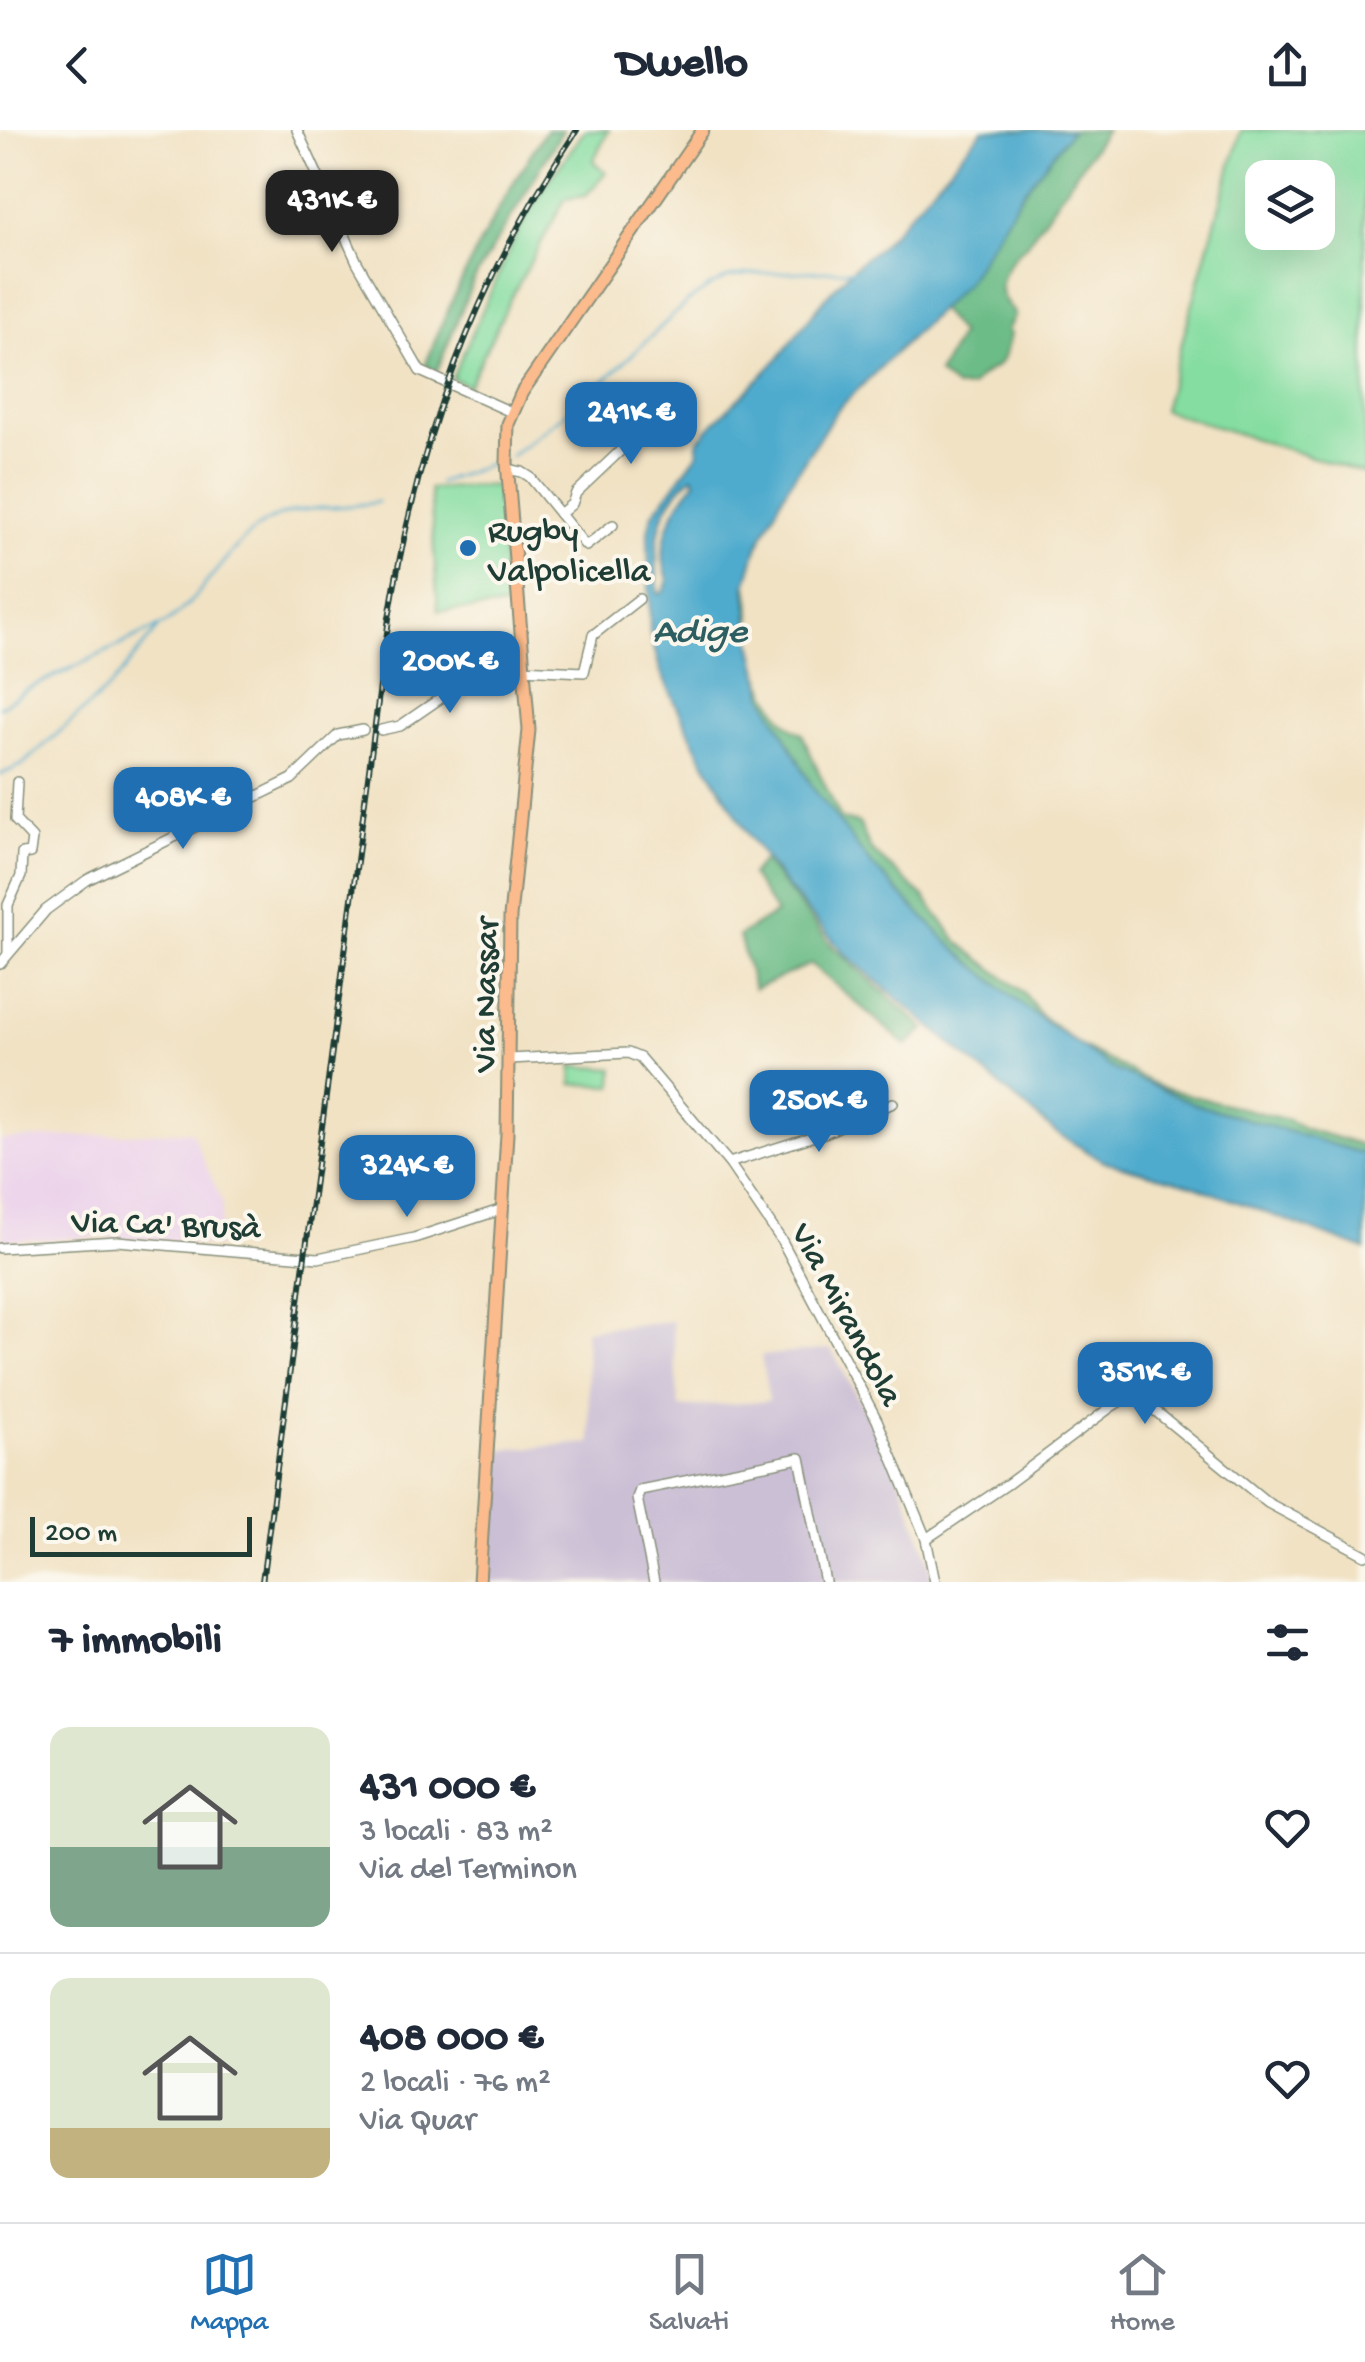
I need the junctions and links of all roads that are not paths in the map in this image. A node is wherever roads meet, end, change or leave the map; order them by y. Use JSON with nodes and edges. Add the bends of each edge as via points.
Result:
{"nodes":[{"id":1,"x":297,"y":130,"type":"edge"},
{"id":2,"x":703,"y":130,"type":"edge"},
{"id":3,"x":679,"y":395,"type":"dead end"},
{"id":4,"x":512,"y":412,"type":"junction"},
{"id":5,"x":507,"y":466,"type":"junction"},
{"id":6,"x":560,"y":514,"type":"junction"},
{"id":7,"x":613,"y":525,"type":"dead end"},
{"id":8,"x":639,"y":599,"type":"dead end"},
{"id":9,"x":522,"y":669,"type":"junction"},
{"id":10,"x":363,"y":730,"type":"dead end"},
{"id":11,"x":380,"y":730,"type":"dead end"},
{"id":12,"x":18,"y":782,"type":"dead end"},
{"id":13,"x":8,"y":954,"type":"junction"},
{"id":14,"x":0,"y":964,"type":"edge"},
{"id":15,"x":509,"y":1059,"type":"junction"},
{"id":16,"x":893,"y":1103,"type":"dead end"},
{"id":17,"x":729,"y":1163,"type":"junction"},
{"id":18,"x":503,"y":1209,"type":"junction"},
{"id":19,"x":0,"y":1248,"type":"edge"},
{"id":20,"x":926,"y":1539,"type":"junction"},
{"id":21,"x":1365,"y":1540,"type":"edge"},
{"id":22,"x":1361,"y":1553,"type":"edge"},
{"id":23,"x":479,"y":1582,"type":"edge"},
{"id":24,"x":654,"y":1582,"type":"edge"},
{"id":25,"x":825,"y":1582,"type":"edge"},
{"id":26,"x":935,"y":1582,"type":"edge"}],
"edges":[{"from":1,"to":4,"type":"street","via":[[357,262],[420,371]]},
{"from":2,"to":4,"type":"main road","name":"Via Nassar"},
{"from":3,"to":6,"type":"street"},
{"from":4,"to":5,"type":"main road","name":"Via Nassar"},
{"from":5,"to":6,"type":"street","via":[[530,477]]},
{"from":5,"to":9,"type":"main road","name":"Via Nassar"},
{"from":6,"to":7,"type":"street","via":[[586,546]]},
{"from":8,"to":9,"type":"street","via":[[593,635],[584,672]]},
{"from":9,"to":11,"type":"street","via":[[506,664],[464,682],[400,726]]},
{"from":9,"to":15,"type":"main road","name":"Via Nassar","via":[[529,730],[510,917]]},
{"from":10,"to":13,"type":"street","via":[[338,735],[292,778],[87,880],[46,910]]},
{"from":12,"to":13,"type":"street","via":[[15,820],[32,838],[8,905]]},
{"from":13,"to":14,"type":"street"},
{"from":15,"to":17,"type":"street","name":"Via Mirandola","via":[[628,1053],[640,1058]]},
{"from":15,"to":18,"type":"main road","name":"Via Nassar"},
{"from":16,"to":17,"type":"street"},
{"from":17,"to":20,"type":"street","name":"Via Mirandola","via":[[782,1241],[877,1420]]},
{"from":18,"to":19,"type":"street","name":"Via Ca' Brusà","via":[[414,1238],[318,1258],[118,1241]]},
{"from":18,"to":23,"type":"main road","name":"Via Nassar"},
{"from":20,"to":22,"type":"street","via":[[1111,1407],[1134,1398],[1268,1503]]},
{"from":20,"to":26,"type":"street","name":"Via Mirandola"},
{"from":21,"to":22,"type":"street"},
{"from":24,"to":25,"type":"street","via":[[636,1498],[640,1490],[800,1458]]}]}
